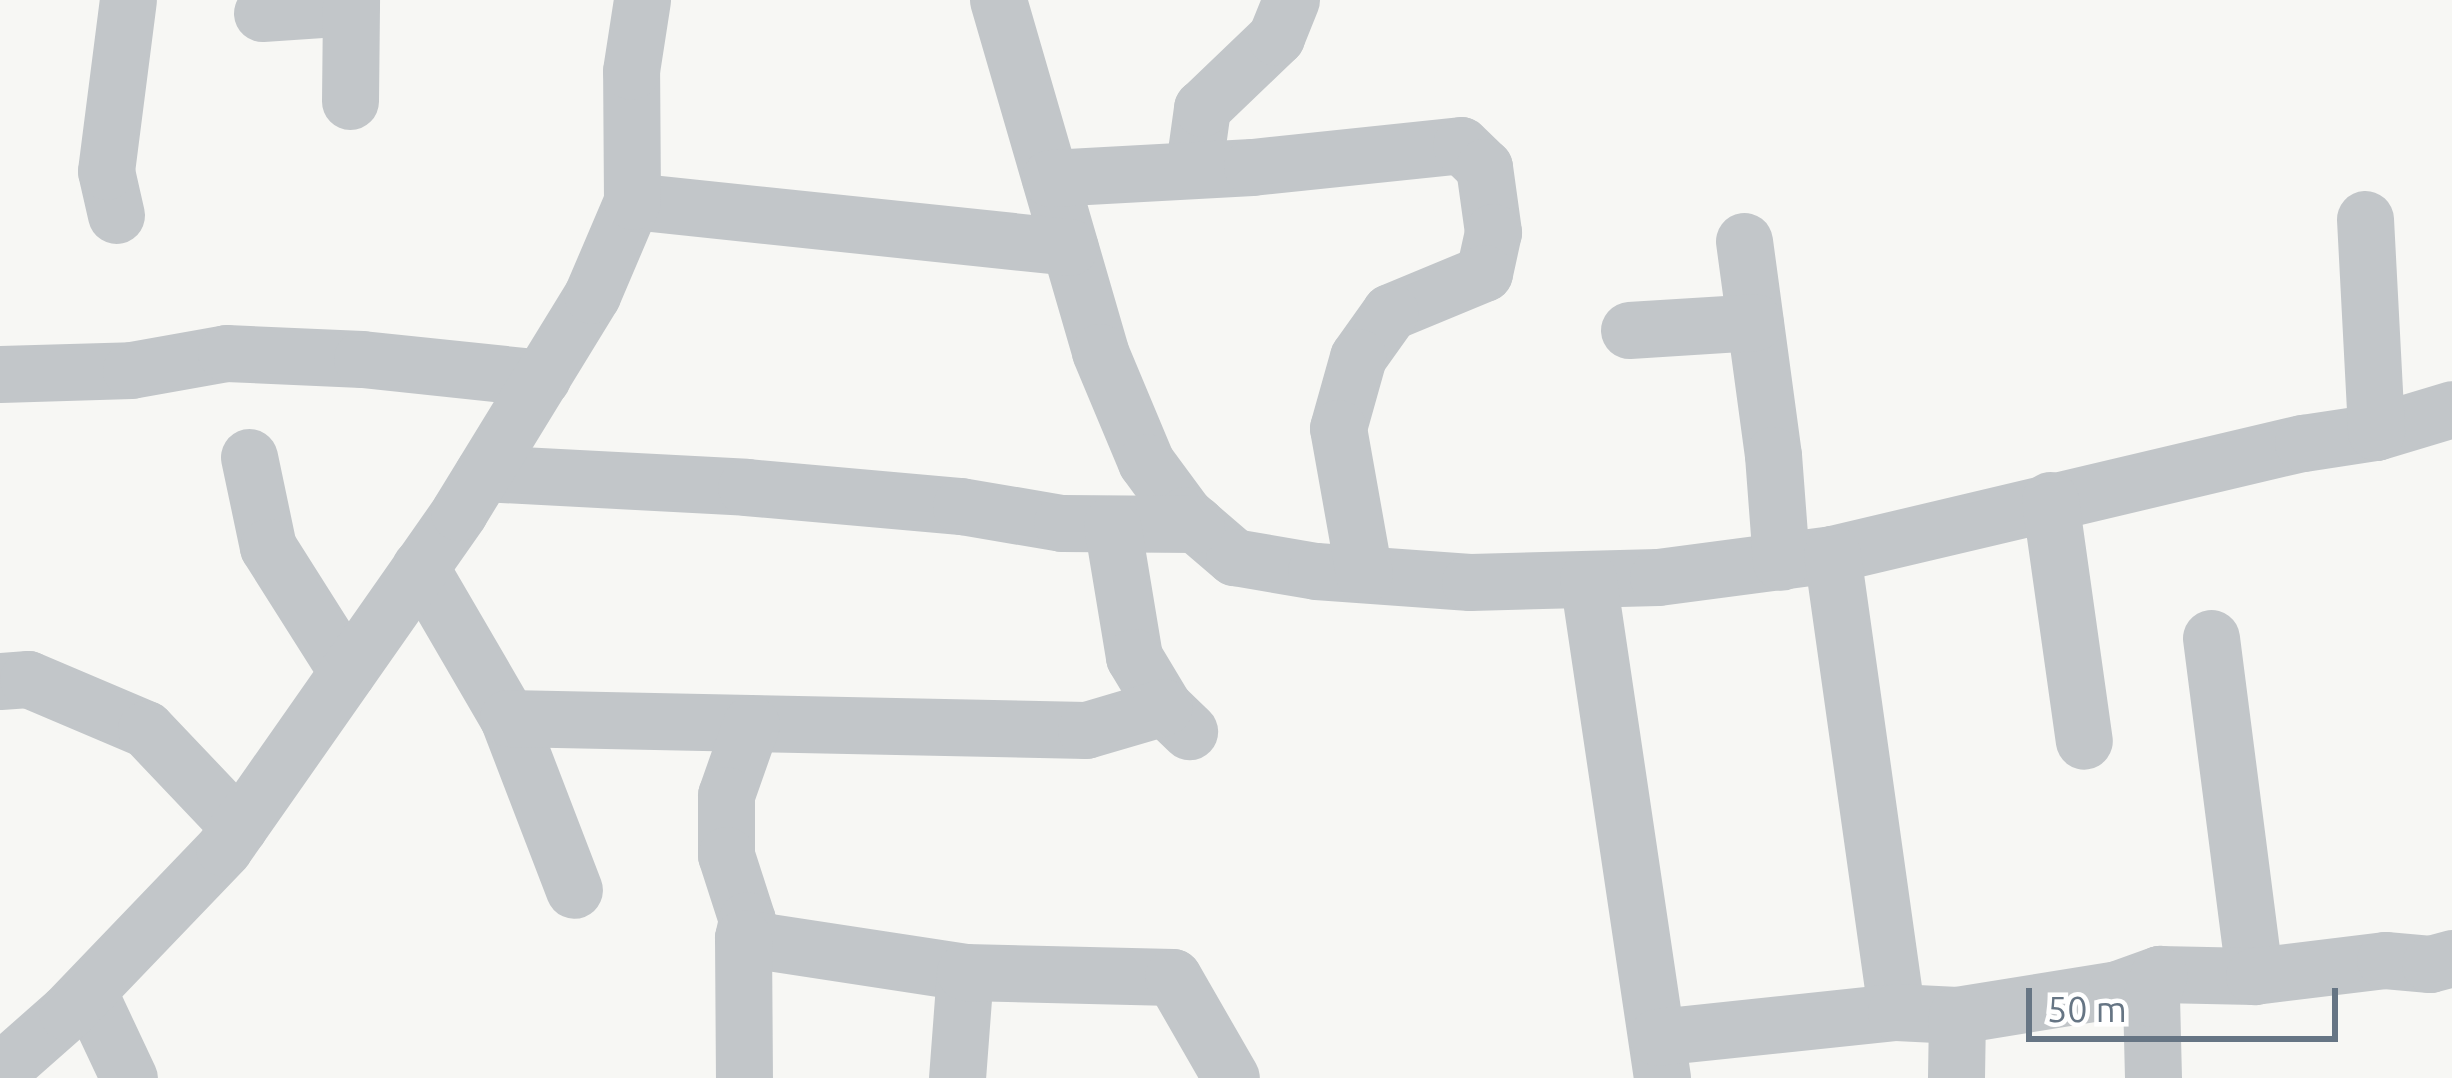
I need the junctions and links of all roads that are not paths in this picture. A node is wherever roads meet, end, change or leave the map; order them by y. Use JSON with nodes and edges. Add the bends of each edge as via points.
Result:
{"nodes":[{"id":1,"x":128,"y":0,"type":"edge"},
{"id":2,"x":642,"y":0,"type":"edge"},
{"id":3,"x":998,"y":0,"type":"edge"},
{"id":4,"x":1291,"y":0,"type":"edge"},
{"id":5,"x":351,"y":4,"type":"edge"},
{"id":6,"x":262,"y":13,"type":"dead end"},
{"id":7,"x":350,"y":101,"type":"dead end"},
{"id":8,"x":1194,"y":166,"type":"junction"},
{"id":9,"x":1050,"y":178,"type":"junction"},
{"id":10,"x":632,"y":201,"type":"junction"},
{"id":11,"x":116,"y":215,"type":"dead end"},
{"id":12,"x":2365,"y":219,"type":"dead end"},
{"id":13,"x":1744,"y":241,"type":"dead end"},
{"id":14,"x":1070,"y":248,"type":"junction"},
{"id":15,"x":1755,"y":322,"type":"junction"},
{"id":16,"x":1629,"y":330,"type":"dead end"},
{"id":17,"x":0,"y":374,"type":"edge"},
{"id":18,"x":542,"y":378,"type":"junction"},
{"id":19,"x":2452,"y":410,"type":"edge"},
{"id":20,"x":2376,"y":432,"type":"junction"},
{"id":21,"x":249,"y":457,"type":"dead end"},
{"id":22,"x":483,"y":473,"type":"junction"},
{"id":23,"x":2050,"y":500,"type":"junction"},
{"id":24,"x":1112,"y":524,"type":"junction"},
{"id":25,"x":1196,"y":524,"type":"junction"},
{"id":26,"x":1806,"y":558,"type":"junction"},
{"id":27,"x":420,"y":567,"type":"junction"},
{"id":28,"x":1364,"y":574,"type":"junction"},
{"id":29,"x":1588,"y":579,"type":"junction"},
{"id":30,"x":2211,"y":638,"type":"dead end"},
{"id":31,"x":347,"y":672,"type":"junction"},
{"id":32,"x":0,"y":682,"type":"edge"},
{"id":33,"x":508,"y":718,"type":"junction"},
{"id":34,"x":751,"y":724,"type":"junction"},
{"id":35,"x":2084,"y":741,"type":"dead end"},
{"id":36,"x":239,"y":827,"type":"junction"},
{"id":37,"x":574,"y":890,"type":"dead end"},
{"id":38,"x":743,"y":938,"type":"junction"},
{"id":39,"x":2452,"y":958,"type":"edge"},
{"id":40,"x":965,"y":971,"type":"junction"},
{"id":41,"x":2159,"y":974,"type":"junction"},
{"id":42,"x":2254,"y":976,"type":"junction"},
{"id":43,"x":88,"y":991,"type":"junction"},
{"id":44,"x":1896,"y":1012,"type":"junction"},
{"id":45,"x":1957,"y":1015,"type":"junction"},
{"id":46,"x":1660,"y":1058,"type":"edge"},
{"id":47,"x":0,"y":1071,"type":"edge"},
{"id":48,"x":129,"y":1078,"type":"edge"},
{"id":49,"x":744,"y":1078,"type":"edge"},
{"id":50,"x":957,"y":1078,"type":"edge"},
{"id":51,"x":1231,"y":1078,"type":"edge"},
{"id":52,"x":1956,"y":1078,"type":"edge"},
{"id":53,"x":2153,"y":1078,"type":"edge"}],
"edges":[{"from":1,"to":11,"type":"street","via":[[106,171]]},
{"from":2,"to":10,"type":"street","via":[[631,70]]},
{"from":3,"to":9,"type":"street"},
{"from":4,"to":8,"type":"street","via":[[1276,37],[1202,108]]},
{"from":5,"to":6,"type":"street"},
{"from":5,"to":7,"type":"street"},
{"from":8,"to":9,"type":"street"},
{"from":8,"to":28,"type":"street","via":[[1461,145],[1484,167],[1493,232],[1484,273],[1390,311],[1358,357],[1338,428]]},
{"from":9,"to":14,"type":"street"},
{"from":10,"to":14,"type":"street"},
{"from":10,"to":18,"type":"street","via":[[592,296]]},
{"from":12,"to":20,"type":"street"},
{"from":13,"to":15,"type":"street"},
{"from":14,"to":25,"type":"street","via":[[1100,352],[1146,462]]},
{"from":15,"to":16,"type":"street"},
{"from":15,"to":26,"type":"street"},
{"from":17,"to":18,"type":"street","via":[[131,370],[226,353]]},
{"from":18,"to":22,"type":"street"},
{"from":19,"to":20,"type":"street"},
{"from":20,"to":23,"type":"street"},
{"from":21,"to":31,"type":"street","via":[[268,548]]},
{"from":22,"to":24,"type":"street","via":[[746,487]]},
{"from":22,"to":27,"type":"street"},
{"from":23,"to":26,"type":"street"},
{"from":23,"to":35,"type":"street"},
{"from":24,"to":25,"type":"street"},
{"from":24,"to":34,"type":"street","via":[[1134,657],[1177,719],[1086,730]]},
{"from":25,"to":28,"type":"street","via":[[1234,557]]},
{"from":26,"to":29,"type":"street"},
{"from":26,"to":44,"type":"street"},
{"from":27,"to":31,"type":"street"},
{"from":27,"to":33,"type":"street"},
{"from":28,"to":29,"type":"street"},
{"from":29,"to":46,"type":"street"},
{"from":30,"to":42,"type":"street"},
{"from":31,"to":36,"type":"street"},
{"from":32,"to":36,"type":"street","via":[[28,679],[146,729]]},
{"from":33,"to":34,"type":"street"},
{"from":33,"to":37,"type":"street"},
{"from":34,"to":38,"type":"street","via":[[726,795],[726,855],[747,920]]},
{"from":36,"to":43,"type":"street"},
{"from":38,"to":40,"type":"street"},
{"from":38,"to":49,"type":"street"},
{"from":39,"to":42,"type":"street"},
{"from":40,"to":50,"type":"street"},
{"from":40,"to":51,"type":"street","via":[[1173,977]]},
{"from":41,"to":42,"type":"street"},
{"from":41,"to":45,"type":"street","via":[[2117,989]]},
{"from":41,"to":53,"type":"street","via":[[2151,998]]},
{"from":43,"to":47,"type":"street"},
{"from":43,"to":48,"type":"street"},
{"from":44,"to":45,"type":"street"},
{"from":44,"to":46,"type":"street"},
{"from":45,"to":52,"type":"street"}]}
